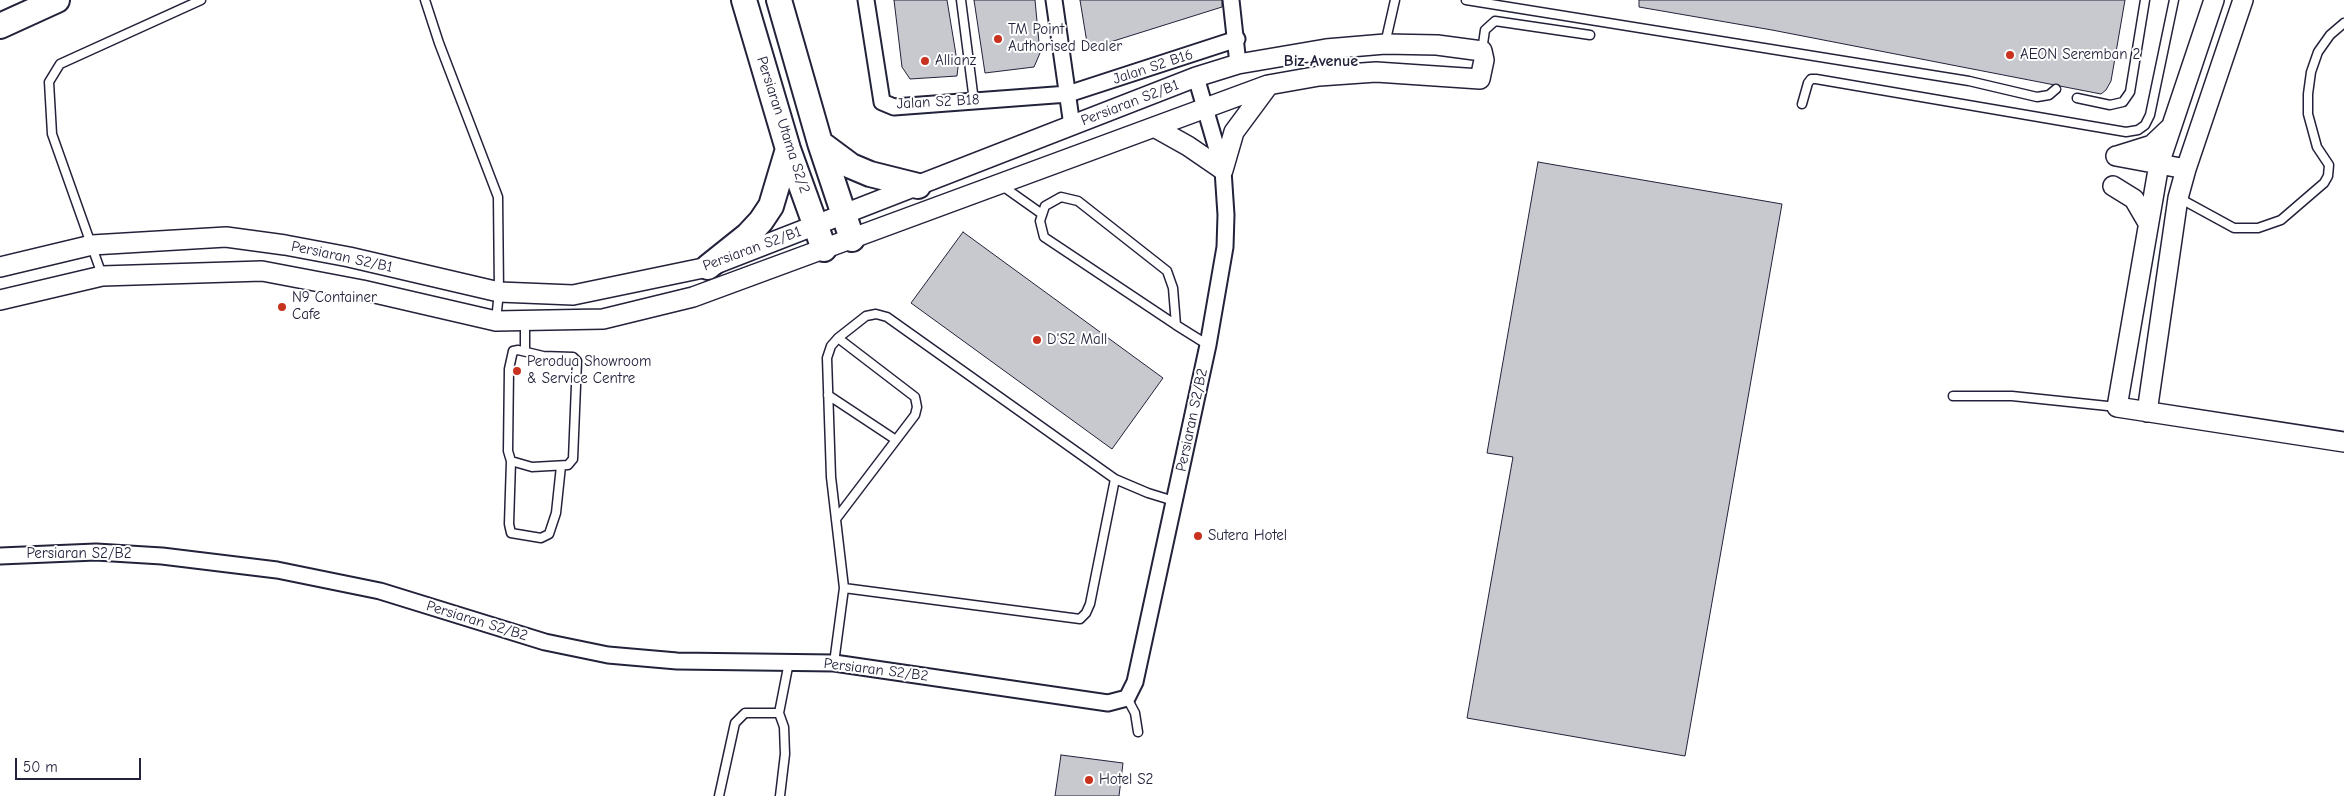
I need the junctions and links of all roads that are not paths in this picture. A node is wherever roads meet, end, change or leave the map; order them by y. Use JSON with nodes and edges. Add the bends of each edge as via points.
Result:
{"nodes":[{"id":1,"x":57,"y":0,"type":"edge"},
{"id":2,"x":201,"y":0,"type":"edge"},
{"id":3,"x":425,"y":0,"type":"edge"},
{"id":4,"x":744,"y":0,"type":"edge"},
{"id":5,"x":779,"y":0,"type":"edge"},
{"id":6,"x":866,"y":0,"type":"edge"},
{"id":7,"x":961,"y":0,"type":"edge"},
{"id":8,"x":1054,"y":0,"type":"edge"},
{"id":9,"x":1231,"y":0,"type":"edge"},
{"id":10,"x":1395,"y":0,"type":"edge"},
{"id":11,"x":1466,"y":0,"type":"edge"},
{"id":12,"x":2145,"y":0,"type":"edge"},
{"id":13,"x":2174,"y":0,"type":"edge"},
{"id":14,"x":2214,"y":0,"type":"edge"},
{"id":15,"x":2243,"y":0,"type":"edge"},
{"id":16,"x":2344,"y":23,"type":"edge"},
{"id":17,"x":0,"y":26,"type":"edge"},
{"id":18,"x":1590,"y":35,"type":"dead end"},
{"id":19,"x":1237,"y":39,"type":"junction"},
{"id":20,"x":1385,"y":44,"type":"junction"},
{"id":21,"x":1482,"y":51,"type":"junction"},
{"id":22,"x":1238,"y":64,"type":"junction"},
{"id":23,"x":1196,"y":77,"type":"junction"},
{"id":24,"x":1268,"y":85,"type":"junction"},
{"id":25,"x":2056,"y":89,"type":"dead end"},
{"id":26,"x":1068,"y":94,"type":"junction"},
{"id":27,"x":2077,"y":98,"type":"dead end"},
{"id":28,"x":974,"y":100,"type":"junction"},
{"id":29,"x":1802,"y":104,"type":"dead end"},
{"id":30,"x":1204,"y":109,"type":"junction"},
{"id":31,"x":1072,"y":126,"type":"junction"},
{"id":32,"x":1154,"y":127,"type":"junction"},
{"id":33,"x":2172,"y":127,"type":"junction"},
{"id":34,"x":820,"y":143,"type":"junction"},
{"id":35,"x":788,"y":149,"type":"junction"},
{"id":36,"x":2159,"y":164,"type":"junction"},
{"id":37,"x":2186,"y":169,"type":"junction"},
{"id":38,"x":1223,"y":170,"type":"junction"},
{"id":39,"x":1000,"y":184,"type":"junction"},
{"id":40,"x":918,"y":186,"type":"junction"},
{"id":41,"x":2113,"y":186,"type":"dead end"},
{"id":42,"x":2153,"y":193,"type":"junction"},
{"id":43,"x":2178,"y":198,"type":"junction"},
{"id":44,"x":1042,"y":214,"type":"junction"},
{"id":45,"x":843,"y":215,"type":"junction"},
{"id":46,"x":2148,"y":223,"type":"junction"},
{"id":47,"x":816,"y":225,"type":"junction"},
{"id":48,"x":852,"y":239,"type":"junction"},
{"id":49,"x":92,"y":246,"type":"junction"},
{"id":50,"x":824,"y":249,"type":"junction"},
{"id":51,"x":0,"y":267,"type":"edge"},
{"id":52,"x":708,"y":267,"type":"junction"},
{"id":53,"x":102,"y":276,"type":"junction"},
{"id":54,"x":499,"y":292,"type":"junction"},
{"id":55,"x":0,"y":300,"type":"edge"},
{"id":56,"x":496,"y":321,"type":"junction"},
{"id":57,"x":525,"y":321,"type":"junction"},
{"id":58,"x":1176,"y":325,"type":"junction"},
{"id":59,"x":838,"y":338,"type":"junction"},
{"id":60,"x":1208,"y":345,"type":"junction"},
{"id":61,"x":525,"y":350,"type":"junction"},
{"id":62,"x":828,"y":395,"type":"junction"},
{"id":63,"x":1953,"y":396,"type":"dead end"},
{"id":64,"x":2117,"y":407,"type":"junction"},
{"id":65,"x":2147,"y":412,"type":"junction"},
{"id":66,"x":896,"y":440,"type":"junction"},
{"id":67,"x":2344,"y":442,"type":"edge"},
{"id":68,"x":512,"y":462,"type":"junction"},
{"id":69,"x":560,"y":466,"type":"junction"},
{"id":70,"x":1115,"y":479,"type":"junction"},
{"id":71,"x":1174,"y":501,"type":"junction"},
{"id":72,"x":836,"y":519,"type":"junction"},
{"id":73,"x":0,"y":556,"type":"edge"},
{"id":74,"x":844,"y":588,"type":"junction"},
{"id":75,"x":789,"y":662,"type":"junction"},
{"id":76,"x":834,"y":663,"type":"junction"},
{"id":77,"x":1127,"y":698,"type":"junction"},
{"id":78,"x":778,"y":712,"type":"junction"},
{"id":79,"x":1138,"y":732,"type":"dead end"},
{"id":80,"x":719,"y":796,"type":"edge"},
{"id":81,"x":780,"y":796,"type":"edge"}],
"edges":[{"from":1,"to":17,"type":"main road"},
{"from":2,"to":49,"type":"lane","via":[[60,64],[49,82],[52,134]]},
{"from":3,"to":54,"type":"lane","via":[[498,197]]},
{"from":4,"to":35,"type":"main road","name":"Persiaran Utama S2/2"},
{"from":5,"to":34,"type":"main road","name":"Persiaran Utama S2/2"},
{"from":6,"to":28,"type":"street","name":"Jalan S2 B18","via":[[882,102],[894,107]]},
{"from":7,"to":28,"type":"lane"},
{"from":8,"to":26,"type":"street"},
{"from":9,"to":19,"type":"street"},
{"from":10,"to":20,"type":"lane"},
{"from":11,"to":25,"type":"lane","via":[[1969,81],[2037,97],[2049,95]]},
{"from":12,"to":27,"type":"lane","via":[[2130,92],[2123,102],[2110,105]]},
{"from":13,"to":29,"type":"lane","via":[[2150,115],[2138,130],[2126,132],[1816,79],[1808,83]]},
{"from":14,"to":33,"type":"street"},
{"from":15,"to":37,"type":"street"},
{"from":16,"to":43,"type":"lane","via":[[2330,34],[2318,52],[2308,94],[2308,114],[2317,147],[2329,166],[2324,183],[2281,220],[2258,228],[2234,228]]},
{"from":18,"to":21,"type":"lane","via":[[1495,21],[1485,30]]},
{"from":19,"to":22,"type":"street"},
{"from":19,"to":26,"type":"street","name":"Jalan S2 B16"},
{"from":20,"to":21,"type":"street","name":"Persiaran S2/B1","via":[[1438,45]]},
{"from":20,"to":22,"type":"street","name":"Persiaran S2/B1","via":[[1326,49]]},
{"from":21,"to":24,"type":"street","name":"Persiaran S2/B1","via":[[1484,60],[1480,79],[1376,72],[1319,76]]},
{"from":22,"to":23,"type":"street","name":"Persiaran S2/B1"},
{"from":23,"to":30,"type":"street","name":"Persiaran S2/B2"},
{"from":23,"to":31,"type":"street","name":"Persiaran S2/B1"},
{"from":24,"to":30,"type":"street","name":"Persiaran S2/B1"},
{"from":24,"to":38,"type":"street","via":[[1234,132]]},
{"from":26,"to":28,"type":"street","name":"Jalan S2 B18"},
{"from":26,"to":31,"type":"street"},
{"from":30,"to":32,"type":"street","name":"Persiaran S2/B1"},
{"from":30,"to":38,"type":"street","name":"Persiaran S2/B2"},
{"from":31,"to":40,"type":"street","name":"Persiaran S2/B1"},
{"from":32,"to":38,"type":"street"},
{"from":32,"to":39,"type":"street","name":"Persiaran S2/B1"},
{"from":33,"to":36,"type":"street"},
{"from":33,"to":36,"type":"street","via":[[2152,145],[2116,156]]},
{"from":34,"to":40,"type":"main road","via":[[852,166],[870,174]]},
{"from":34,"to":45,"type":"main road","name":"Persiaran Utama S2/2"},
{"from":35,"to":47,"type":"main road","name":"Persiaran Utama S2/2"},
{"from":35,"to":52,"type":"main road","via":[[771,206],[761,221]]},
{"from":36,"to":37,"type":"street"},
{"from":36,"to":42,"type":"street"},
{"from":37,"to":43,"type":"street"},
{"from":38,"to":60,"type":"street","name":"Persiaran S2/B2","via":[[1225,247]]},
{"from":39,"to":44,"type":"lane"},
{"from":39,"to":48,"type":"street","name":"Persiaran S2/B1"},
{"from":40,"to":45,"type":"street","name":"Persiaran S2/B1"},
{"from":41,"to":46,"type":"street","via":[[2134,199]]},
{"from":42,"to":43,"type":"street"},
{"from":42,"to":46,"type":"street"},
{"from":43,"to":65,"type":"street"},
{"from":44,"to":58,"type":"lane","via":[[1040,221],[1044,237]]},
{"from":44,"to":58,"type":"lane","via":[[1045,206],[1061,197],[1078,201],[1168,271],[1174,288]]},
{"from":45,"to":47,"type":"street","name":"Persiaran S2/B1"},
{"from":45,"to":48,"type":"main road","name":"Persiaran Utama S2/2"},
{"from":46,"to":64,"type":"street"},
{"from":47,"to":50,"type":"main road","name":"Persiaran Utama S2/2"},
{"from":47,"to":52,"type":"street","name":"Persiaran S2/B1"},
{"from":48,"to":50,"type":"street","name":"Persiaran S2/B1"},
{"from":49,"to":51,"type":"street","name":"Persiaran S2/B1"},
{"from":49,"to":53,"type":"lane"},
{"from":49,"to":54,"type":"street","name":"Persiaran S2/B1","via":[[226,237],[349,257]]},
{"from":50,"to":57,"type":"street","name":"Persiaran S2/B1","via":[[675,302],[602,319]]},
{"from":52,"to":54,"type":"street","name":"Persiaran S2/B1","via":[[574,295]]},
{"from":53,"to":55,"type":"street","name":"Persiaran S2/B1"},
{"from":53,"to":56,"type":"street","name":"Persiaran S2/B1","via":[[262,271]]},
{"from":54,"to":56,"type":"lane"},
{"from":56,"to":57,"type":"street","name":"Persiaran S2/B1"},
{"from":57,"to":61,"type":"lane"},
{"from":58,"to":60,"type":"lane"},
{"from":59,"to":62,"type":"lane","via":[[827,358]]},
{"from":59,"to":66,"type":"lane","via":[[915,396],[918,407],[915,415]]},
{"from":59,"to":70,"type":"lane","via":[[866,316],[886,317]]},
{"from":60,"to":71,"type":"street","name":"Persiaran S2/B2"},
{"from":61,"to":68,"type":"lane","via":[[513,351],[509,369],[508,451]]},
{"from":61,"to":69,"type":"lane","via":[[543,356],[573,357],[577,361],[573,459],[568,465]]},
{"from":62,"to":66,"type":"lane"},
{"from":62,"to":72,"type":"lane","via":[[830,477]]},
{"from":63,"to":64,"type":"lane","via":[[2012,396]]},
{"from":64,"to":65,"type":"street"},
{"from":65,"to":67,"type":"street"},
{"from":66,"to":72,"type":"lane"},
{"from":68,"to":69,"type":"lane","via":[[532,467]]},
{"from":68,"to":69,"type":"lane","via":[[509,524],[512,533],[541,538],[549,534],[556,514]]},
{"from":70,"to":71,"type":"lane"},
{"from":70,"to":74,"type":"lane","via":[[1090,604],[1080,619]]},
{"from":71,"to":77,"type":"street","name":"Persiaran S2/B2","via":[[1135,682]]},
{"from":72,"to":74,"type":"lane"},
{"from":73,"to":75,"type":"street","name":"Persiaran S2/B2","via":[[96,552],[162,556],[277,570],[380,591],[545,642],[608,655],[677,661]]},
{"from":74,"to":76,"type":"lane"},
{"from":75,"to":76,"type":"street","name":"Persiaran S2/B2"},
{"from":75,"to":78,"type":"lane"},
{"from":76,"to":77,"type":"street","name":"Persiaran S2/B2","via":[[1108,703]]},
{"from":77,"to":79,"type":"lane","via":[[1135,713]]},
{"from":78,"to":80,"type":"lane","via":[[745,713],[735,723]]},
{"from":78,"to":81,"type":"lane","via":[[784,727],[785,754]]}]}
